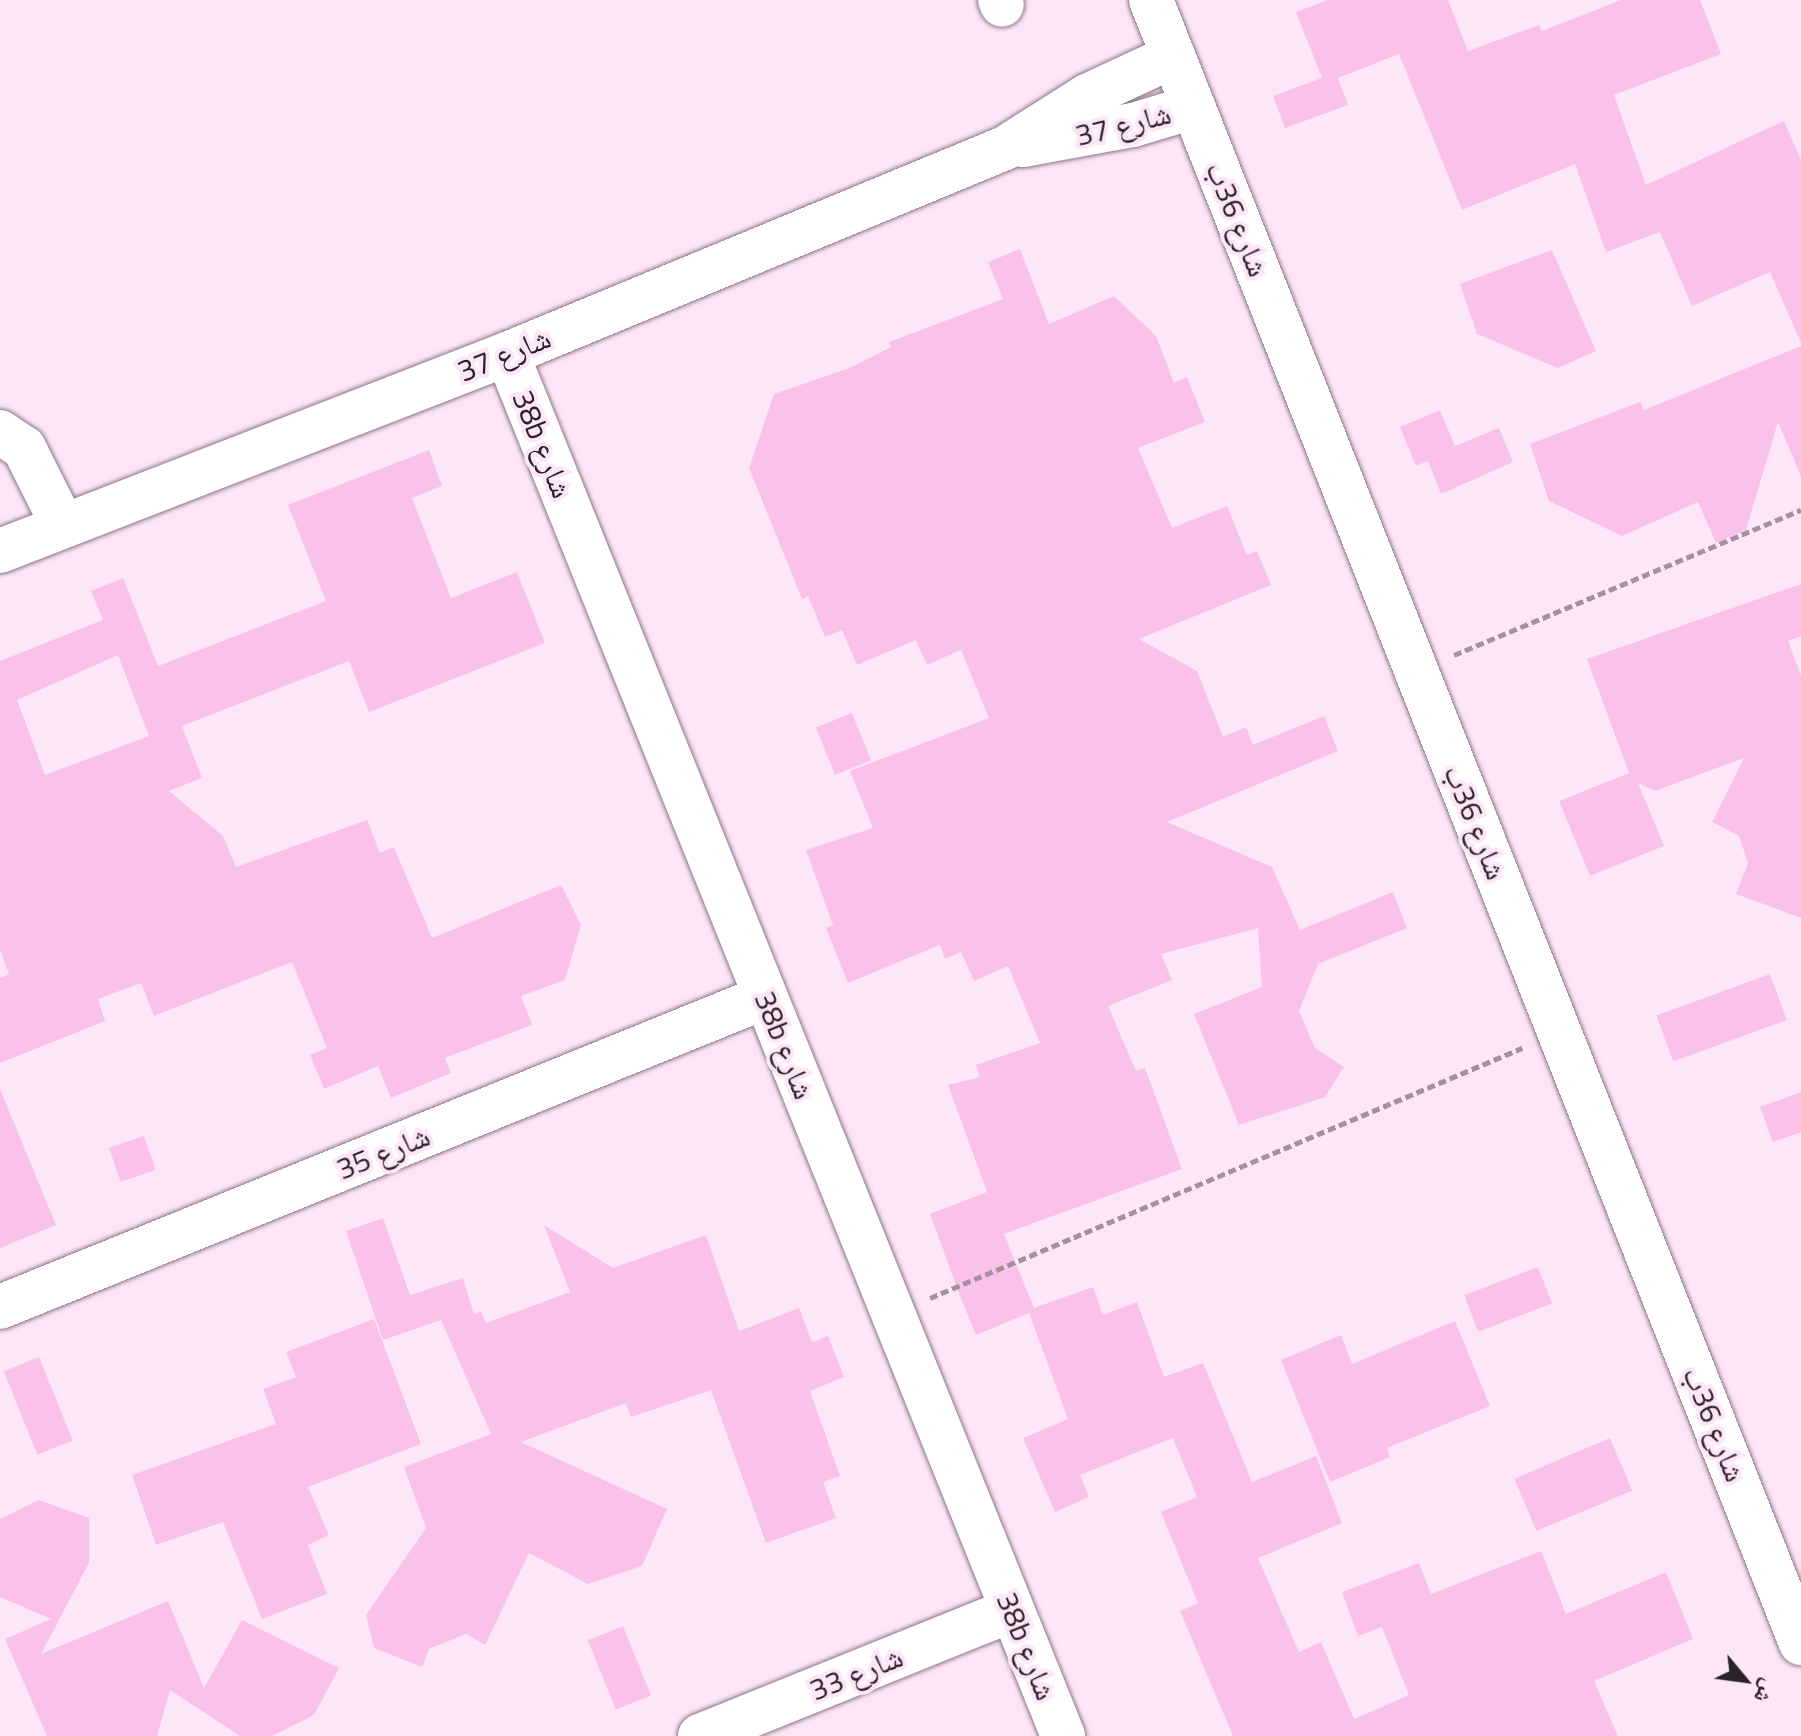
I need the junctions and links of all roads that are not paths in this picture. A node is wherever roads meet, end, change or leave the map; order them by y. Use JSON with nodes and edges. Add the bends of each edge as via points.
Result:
{"nodes":[{"id":1,"x":1151,"y":0,"type":"edge"},
{"id":2,"x":1173,"y":56,"type":"junction"},
{"id":3,"x":1193,"y":107,"type":"junction"},
{"id":4,"x":1005,"y":148,"type":"junction"},
{"id":5,"x":507,"y":354,"type":"junction"},
{"id":6,"x":0,"y":432,"type":"edge"},
{"id":7,"x":63,"y":526,"type":"junction"},
{"id":8,"x":0,"y":551,"type":"edge"},
{"id":9,"x":765,"y":997,"type":"junction"},
{"id":10,"x":0,"y":1307,"type":"edge"},
{"id":11,"x":1012,"y":1610,"type":"junction"},
{"id":12,"x":1801,"y":1643,"type":"edge"},
{"id":13,"x":700,"y":1736,"type":"edge"},
{"id":14,"x":1063,"y":1736,"type":"edge"}],
"edges":[{"from":1,"to":2,"type":"street","name":"شارع 36ب"},
{"from":2,"to":3,"type":"street","name":"شارع 36ب"},
{"from":2,"to":4,"type":"street","name":"شارع 37","via":[[1087,96]]},
{"from":3,"to":4,"type":"street","name":"شارع 37","via":[[1133,125]]},
{"from":3,"to":12,"type":"street","name":"شارع 36ب"},
{"from":4,"to":5,"type":"street","name":"شارع 37"},
{"from":5,"to":7,"type":"street","name":"شارع 37"},
{"from":5,"to":9,"type":"street","name":"38b شارع"},
{"from":6,"to":7,"type":"street","via":[[24,448]]},
{"from":7,"to":8,"type":"street","name":"شارع 37"},
{"from":9,"to":10,"type":"street","name":"شارع 35"},
{"from":9,"to":11,"type":"street","name":"38b شارع"},
{"from":11,"to":13,"type":"street","name":"شارع 33"},
{"from":11,"to":14,"type":"street","name":"38b شارع"}]}
